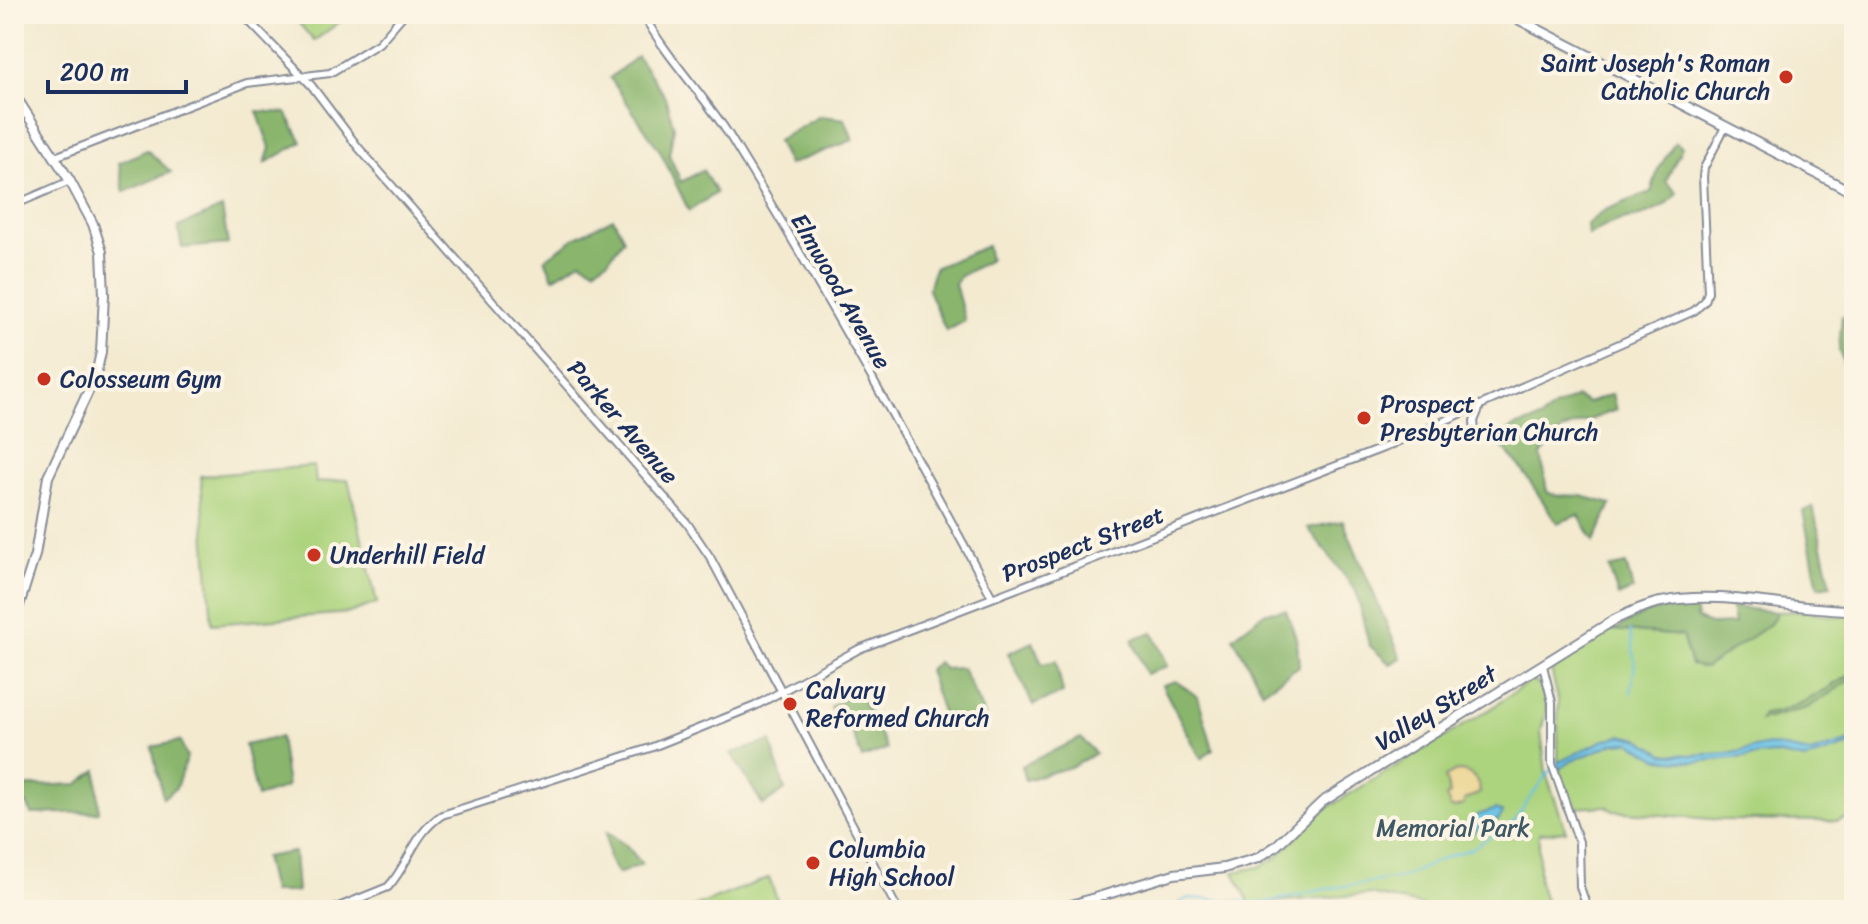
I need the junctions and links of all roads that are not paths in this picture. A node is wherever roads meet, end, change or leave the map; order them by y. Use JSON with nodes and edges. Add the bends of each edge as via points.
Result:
{"nodes":[{"id":1,"x":242,"y":14,"type":"edge"},
{"id":2,"x":404,"y":14,"type":"edge"},
{"id":3,"x":643,"y":14,"type":"edge"},
{"id":4,"x":1508,"y":14,"type":"edge"},
{"id":5,"x":303,"y":77,"type":"junction"},
{"id":6,"x":14,"y":94,"type":"edge"},
{"id":7,"x":1725,"y":127,"type":"junction"},
{"id":8,"x":55,"y":157,"type":"junction"},
{"id":9,"x":70,"y":181,"type":"junction"},
{"id":10,"x":1854,"y":193,"type":"edge"},
{"id":11,"x":14,"y":205,"type":"edge"},
{"id":12,"x":1482,"y":405,"type":"junction"},
{"id":13,"x":1475,"y":432,"type":"dead end"},
{"id":14,"x":992,"y":597,"type":"junction"},
{"id":15,"x":1854,"y":610,"type":"edge"},
{"id":16,"x":14,"y":621,"type":"edge"},
{"id":17,"x":1543,"y":666,"type":"junction"},
{"id":18,"x":781,"y":693,"type":"junction"},
{"id":19,"x":331,"y":910,"type":"edge"},
{"id":20,"x":898,"y":910,"type":"edge"},
{"id":21,"x":1055,"y":910,"type":"edge"},
{"id":22,"x":1588,"y":910,"type":"edge"}],
"edges":[{"from":1,"to":5,"type":"street","name":"Parker Avenue"},
{"from":2,"to":5,"type":"street","via":[[371,48],[330,73]]},
{"from":3,"to":14,"type":"street","name":"Elmwood Avenue","via":[[731,138]]},
{"from":4,"to":7,"type":"main road"},
{"from":5,"to":8,"type":"street","via":[[247,83]]},
{"from":5,"to":18,"type":"street","name":"Parker Avenue","via":[[393,188],[687,523]]},
{"from":6,"to":8,"type":"main road"},
{"from":7,"to":10,"type":"main road"},
{"from":7,"to":12,"type":"street","name":"Prospect Street","via":[[1704,168],[1708,292],[1700,308]]},
{"from":8,"to":9,"type":"main road"},
{"from":9,"to":11,"type":"street"},
{"from":9,"to":16,"type":"main road","via":[[102,252],[101,352],[93,383],[48,477],[35,555]]},
{"from":12,"to":13,"type":"street"},
{"from":12,"to":14,"type":"street","name":"Prospect Street"},
{"from":14,"to":18,"type":"street","name":"Prospect Street","via":[[859,649]]},
{"from":15,"to":17,"type":"main road","name":"Valley Street","via":[[1708,597],[1659,602],[1614,620]]},
{"from":17,"to":21,"type":"main road","name":"Valley Street","via":[[1322,802],[1258,858],[1174,874]]},
{"from":17,"to":22,"type":"street","via":[[1552,702],[1552,764],[1579,842],[1580,887]]},
{"from":18,"to":19,"type":"street","name":"Prospect Street","via":[[650,748],[442,815],[422,831],[388,887]]},
{"from":18,"to":20,"type":"street","name":"Parker Avenue"}]}
